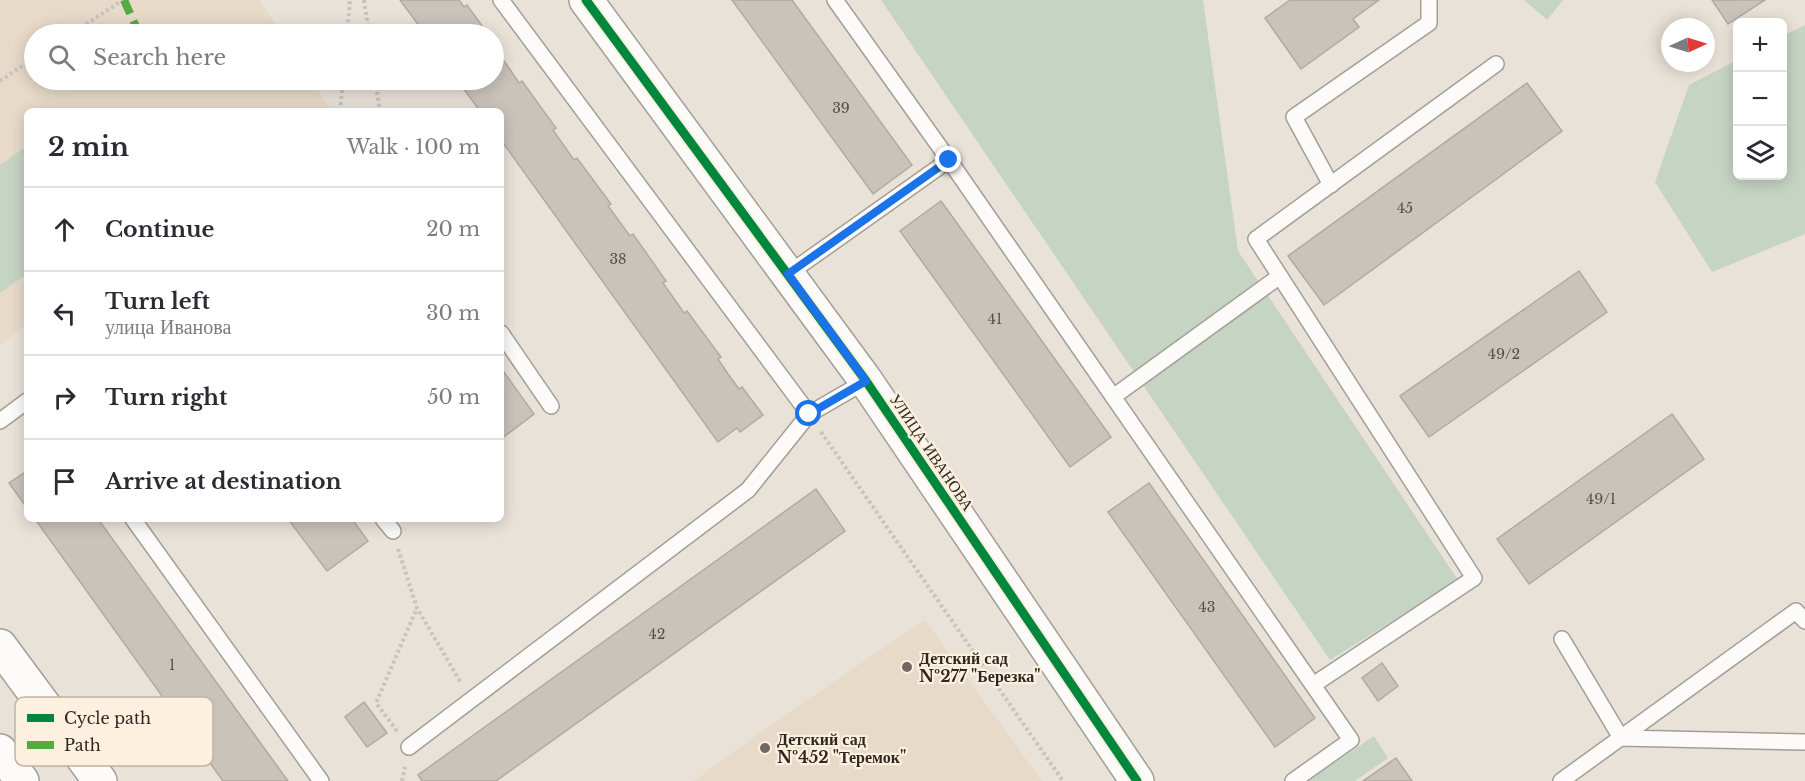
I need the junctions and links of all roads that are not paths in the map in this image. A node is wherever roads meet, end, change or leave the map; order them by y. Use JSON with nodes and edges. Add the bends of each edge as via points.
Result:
{"nodes":[{"id":1,"x":501,"y":0,"type":"edge"},
{"id":2,"x":586,"y":0,"type":"edge"},
{"id":3,"x":835,"y":0,"type":"edge"},
{"id":4,"x":1429,"y":0,"type":"edge"},
{"id":5,"x":1496,"y":64,"type":"dead end"},
{"id":6,"x":949,"y":160,"type":"junction"},
{"id":7,"x":1330,"y":185,"type":"junction"},
{"id":8,"x":788,"y":274,"type":"junction"},
{"id":9,"x":1280,"y":276,"type":"junction"},
{"id":10,"x":504,"y":337,"type":"edge"},
{"id":11,"x":866,"y":381,"type":"junction"},
{"id":12,"x":1113,"y":397,"type":"junction"},
{"id":13,"x":24,"y":403,"type":"edge"},
{"id":14,"x":551,"y":406,"type":"dead end"},
{"id":15,"x":809,"y":414,"type":"junction"},
{"id":16,"x":0,"y":421,"type":"edge"},
{"id":17,"x":135,"y":522,"type":"edge"},
{"id":18,"x":1805,"y":621,"type":"edge"},
{"id":19,"x":1562,"y":639,"type":"dead end"},
{"id":20,"x":0,"y":646,"type":"edge"},
{"id":21,"x":1313,"y":685,"type":"junction"},
{"id":22,"x":38,"y":697,"type":"edge"},
{"id":23,"x":1621,"y":738,"type":"junction"},
{"id":24,"x":1805,"y":742,"type":"edge"},
{"id":25,"x":409,"y":747,"type":"dead end"},
{"id":26,"x":0,"y":752,"type":"edge"},
{"id":27,"x":89,"y":766,"type":"edge"},
{"id":28,"x":22,"y":781,"type":"edge"},
{"id":29,"x":100,"y":781,"type":"edge"},
{"id":30,"x":321,"y":781,"type":"edge"},
{"id":31,"x":1137,"y":781,"type":"edge"},
{"id":32,"x":1293,"y":781,"type":"edge"},
{"id":33,"x":1562,"y":781,"type":"edge"}],
"edges":[{"from":1,"to":15,"type":"lane"},
{"from":2,"to":8,"type":"street","name":"УЛИЦА ИВАНОВА"},
{"from":3,"to":6,"type":"lane"},
{"from":4,"to":7,"type":"lane","via":[[1429,23],[1294,117]]},
{"from":5,"to":7,"type":"lane"},
{"from":6,"to":8,"type":"lane"},
{"from":6,"to":12,"type":"lane"},
{"from":7,"to":9,"type":"lane","via":[[1256,239]]},
{"from":8,"to":11,"type":"street","name":"УЛИЦА ИВАНОВА"},
{"from":9,"to":12,"type":"lane"},
{"from":9,"to":21,"type":"lane","via":[[1474,578]]},
{"from":10,"to":14,"type":"lane"},
{"from":11,"to":15,"type":"lane"},
{"from":11,"to":31,"type":"street","name":"УЛИЦА ИВАНОВА"},
{"from":12,"to":21,"type":"lane"},
{"from":13,"to":16,"type":"lane"},
{"from":15,"to":25,"type":"lane","via":[[748,490]]},
{"from":17,"to":30,"type":"lane"},
{"from":18,"to":23,"type":"lane","via":[[1796,611]]},
{"from":19,"to":23,"type":"lane"},
{"from":20,"to":22,"type":"street"},
{"from":21,"to":32,"type":"lane","via":[[1351,740]]},
{"from":23,"to":24,"type":"lane"},
{"from":23,"to":33,"type":"lane"},
{"from":26,"to":28,"type":"street"},
{"from":27,"to":29,"type":"street"}]}
